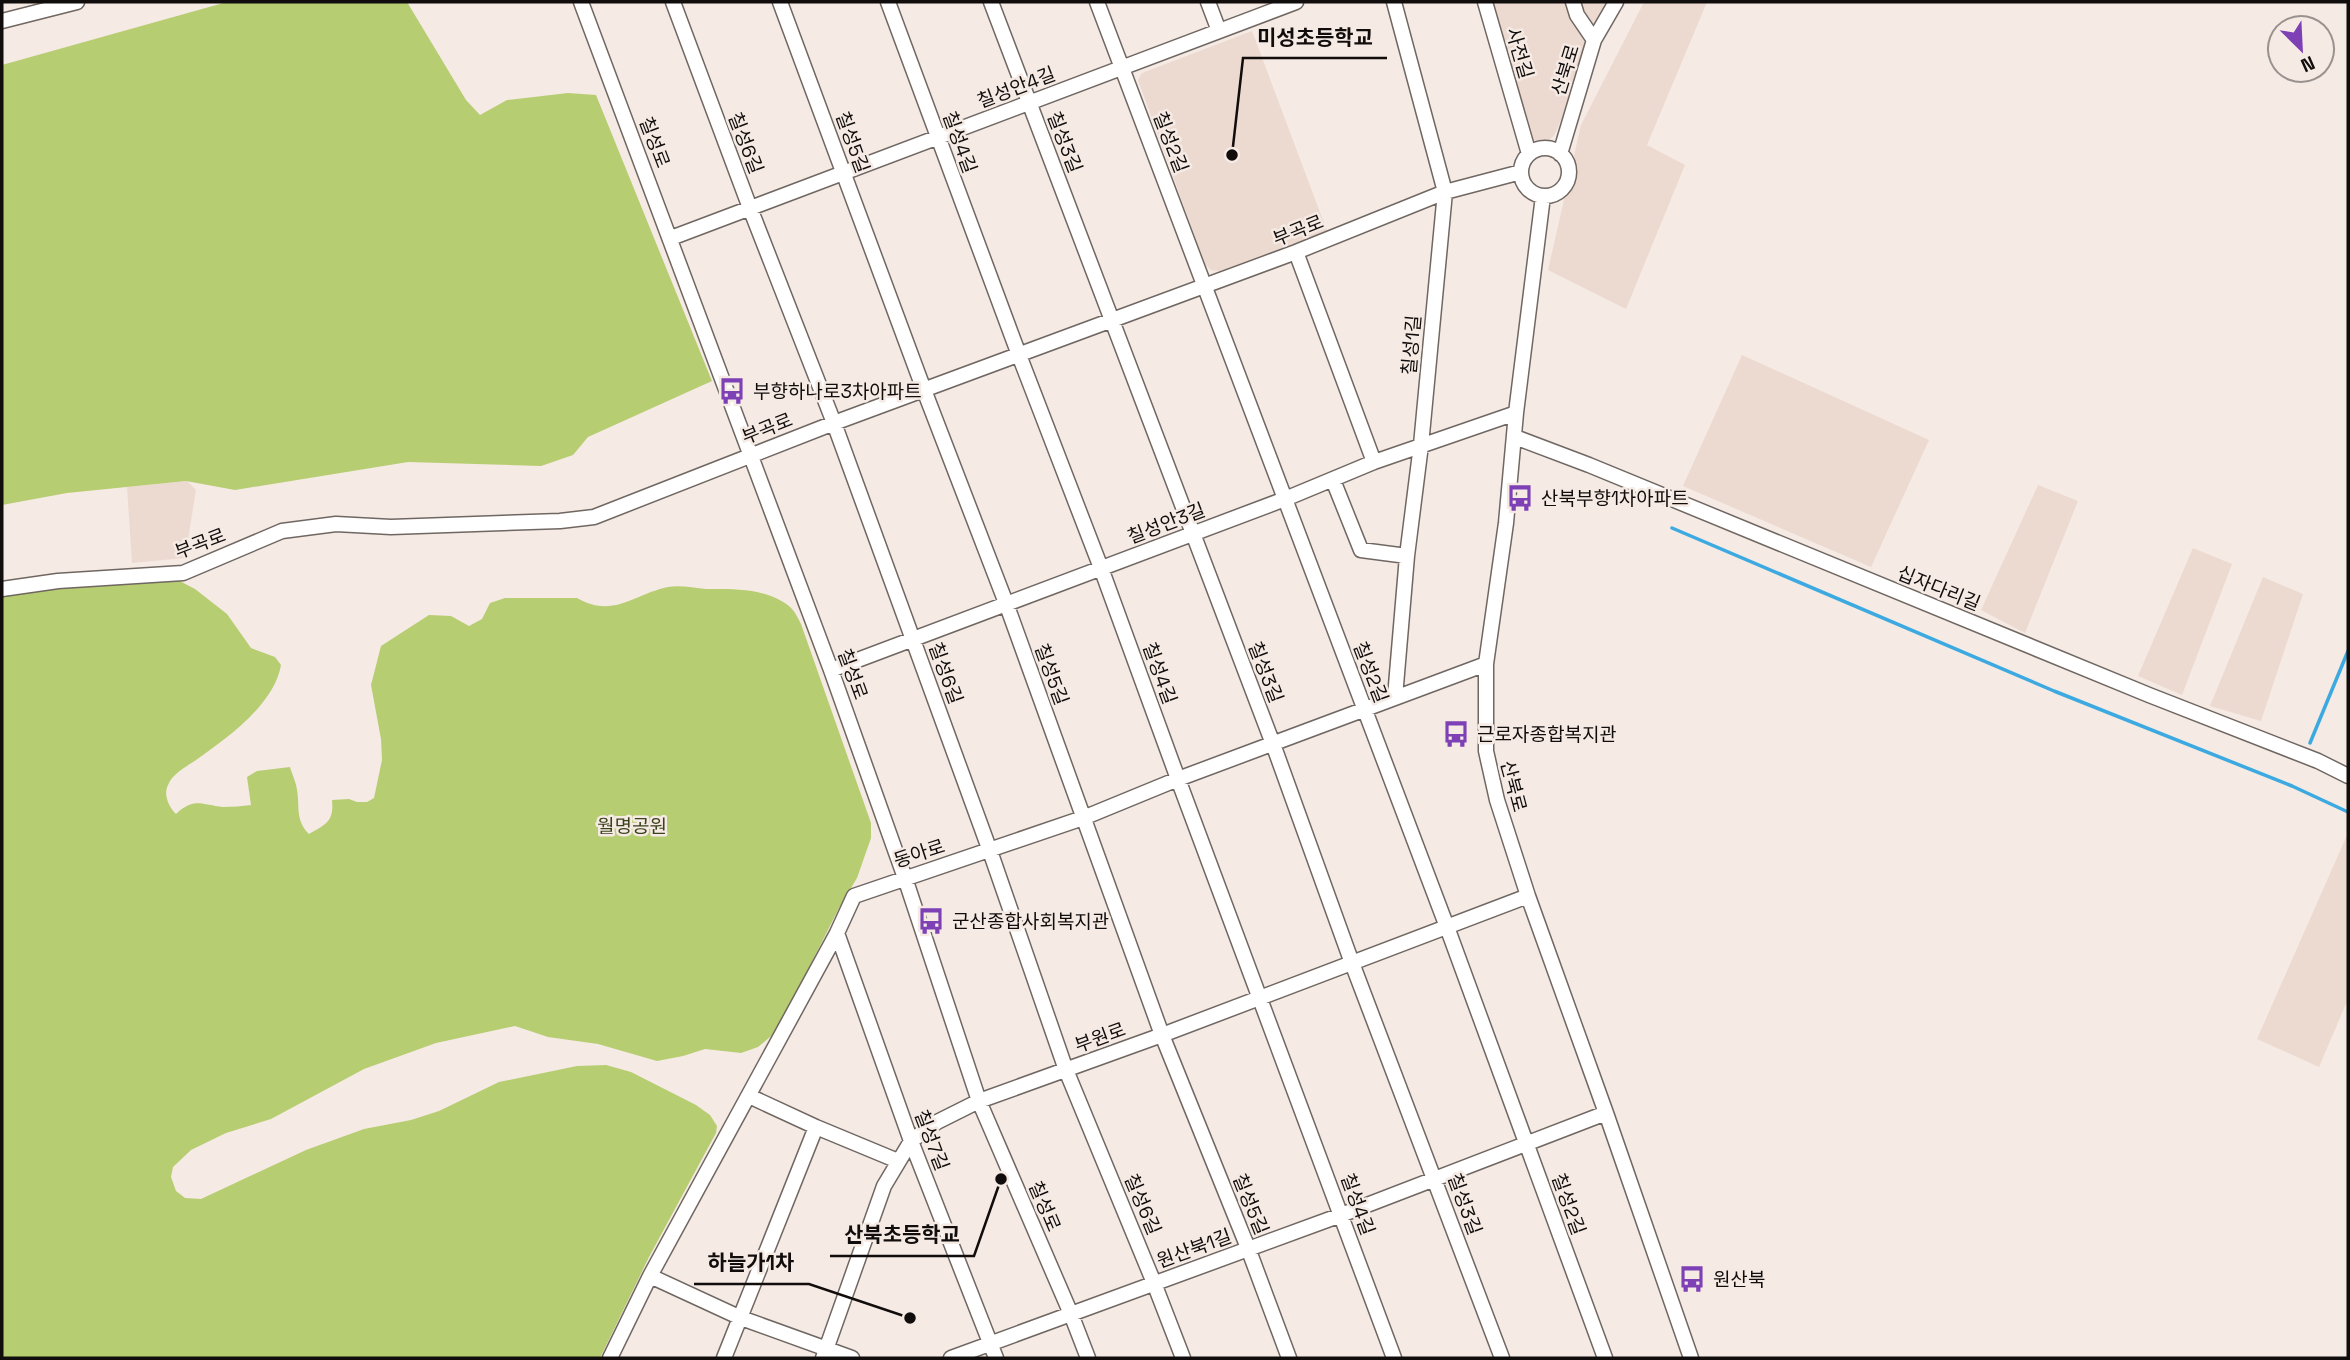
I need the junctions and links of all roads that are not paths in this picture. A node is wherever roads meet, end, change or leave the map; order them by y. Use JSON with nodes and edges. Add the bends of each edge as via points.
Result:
{"nodes":[{"id":1,"x":77,"y":2,"type":"edge"},
{"id":2,"x":581,"y":2,"type":"edge"},
{"id":3,"x":673,"y":2,"type":"edge"},
{"id":4,"x":780,"y":2,"type":"edge"},
{"id":5,"x":888,"y":2,"type":"edge"},
{"id":6,"x":991,"y":2,"type":"edge"},
{"id":7,"x":1097,"y":2,"type":"edge"},
{"id":8,"x":1208,"y":2,"type":"edge"},
{"id":9,"x":1296,"y":2,"type":"edge"},
{"id":10,"x":1394,"y":2,"type":"edge"},
{"id":11,"x":1485,"y":2,"type":"edge"},
{"id":12,"x":1573,"y":2,"type":"edge"},
{"id":13,"x":1616,"y":2,"type":"edge"},
{"id":14,"x":2,"y":21,"type":"edge"},
{"id":15,"x":1219,"y":31,"type":"junction"},
{"id":16,"x":1594,"y":40,"type":"junction"},
{"id":17,"x":1122,"y":68,"type":"junction"},
{"id":18,"x":1030,"y":103,"type":"junction"},
{"id":19,"x":937,"y":138,"type":"junction"},
{"id":20,"x":1560,"y":153,"type":"junction"},
{"id":21,"x":1529,"y":154,"type":"junction"},
{"id":22,"x":1521,"y":172,"type":"junction"},
{"id":23,"x":844,"y":173,"type":"junction"},
{"id":24,"x":1445,"y":192,"type":"junction"},
{"id":25,"x":1543,"y":196,"type":"junction"},
{"id":26,"x":750,"y":208,"type":"junction"},
{"id":27,"x":671,"y":239,"type":"junction"},
{"id":28,"x":1296,"y":253,"type":"junction"},
{"id":29,"x":1205,"y":286,"type":"junction"},
{"id":30,"x":1112,"y":320,"type":"junction"},
{"id":31,"x":1018,"y":355,"type":"junction"},
{"id":32,"x":924,"y":390,"type":"junction"},
{"id":33,"x":1516,"y":413,"type":"junction"},
{"id":34,"x":834,"y":423,"type":"junction"},
{"id":35,"x":1515,"y":437,"type":"junction"},
{"id":36,"x":1421,"y":445,"type":"junction"},
{"id":37,"x":752,"y":455,"type":"junction"},
{"id":38,"x":1374,"y":462,"type":"junction"},
{"id":39,"x":1333,"y":480,"type":"junction"},
{"id":40,"x":1285,"y":499,"type":"junction"},
{"id":41,"x":1192,"y":534,"type":"junction"},
{"id":42,"x":1407,"y":556,"type":"junction"},
{"id":43,"x":1101,"y":568,"type":"junction"},
{"id":44,"x":2,"y":589,"type":"edge"},
{"id":45,"x":1006,"y":603,"type":"junction"},
{"id":46,"x":913,"y":639,"type":"junction"},
{"id":47,"x":1486,"y":664,"type":"junction"},
{"id":48,"x":831,"y":670,"type":"junction"},
{"id":49,"x":1395,"y":697,"type":"junction"},
{"id":50,"x":1365,"y":710,"type":"junction"},
{"id":51,"x":1273,"y":744,"type":"junction"},
{"id":52,"x":2348,"y":776,"type":"edge"},
{"id":53,"x":1178,"y":779,"type":"junction"},
{"id":54,"x":1083,"y":818,"type":"junction"},
{"id":55,"x":990,"y":851,"type":"junction"},
{"id":56,"x":905,"y":878,"type":"junction"},
{"id":57,"x":1528,"y":896,"type":"junction"},
{"id":58,"x":1447,"y":927,"type":"junction"},
{"id":59,"x":837,"y":933,"type":"junction"},
{"id":60,"x":1352,"y":963,"type":"junction"},
{"id":61,"x":1260,"y":998,"type":"junction"},
{"id":62,"x":1162,"y":1035,"type":"junction"},
{"id":63,"x":1066,"y":1070,"type":"junction"},
{"id":64,"x":749,"y":1096,"type":"junction"},
{"id":65,"x":979,"y":1101,"type":"junction"},
{"id":66,"x":1606,"y":1113,"type":"junction"},
{"id":67,"x":816,"y":1127,"type":"junction"},
{"id":68,"x":911,"y":1141,"type":"junction"},
{"id":69,"x":1527,"y":1145,"type":"junction"},
{"id":70,"x":898,"y":1161,"type":"junction"},
{"id":71,"x":1435,"y":1179,"type":"junction"},
{"id":72,"x":1341,"y":1214,"type":"junction"},
{"id":73,"x":1248,"y":1248,"type":"junction"},
{"id":74,"x":650,"y":1276,"type":"junction"},
{"id":75,"x":1154,"y":1283,"type":"junction"},
{"id":76,"x":1071,"y":1314,"type":"junction"},
{"id":77,"x":741,"y":1318,"type":"junction"},
{"id":78,"x":994,"y":1351,"type":"edge"},
{"id":79,"x":825,"y":1353,"type":"edge"},
{"id":80,"x":610,"y":1358,"type":"edge"},
{"id":81,"x":724,"y":1358,"type":"edge"},
{"id":82,"x":852,"y":1358,"type":"edge"},
{"id":83,"x":951,"y":1358,"type":"edge"},
{"id":84,"x":1088,"y":1358,"type":"edge"},
{"id":85,"x":1183,"y":1358,"type":"edge"},
{"id":86,"x":1289,"y":1358,"type":"edge"},
{"id":87,"x":1394,"y":1358,"type":"edge"},
{"id":88,"x":1502,"y":1358,"type":"edge"},
{"id":89,"x":1605,"y":1358,"type":"edge"},
{"id":90,"x":1691,"y":1358,"type":"edge"}],
"edges":[{"from":1,"to":14,"type":"street"},
{"from":2,"to":27,"type":"street","name":"칠성로"},
{"from":3,"to":26,"type":"street","name":"칠성6길"},
{"from":4,"to":23,"type":"street","name":"칠성5길"},
{"from":5,"to":19,"type":"street","name":"칠성4길"},
{"from":6,"to":18,"type":"street","name":"칠성3길"},
{"from":7,"to":17,"type":"street","name":"칠성2길"},
{"from":8,"to":15,"type":"street"},
{"from":9,"to":15,"type":"street","name":"칠성안4길"},
{"from":10,"to":24,"type":"street","name":"칠성1길"},
{"from":11,"to":21,"type":"street","name":"사전길"},
{"from":12,"to":16,"type":"street"},
{"from":13,"to":16,"type":"street","name":"산북로"},
{"from":15,"to":17,"type":"street","name":"칠성안4길"},
{"from":16,"to":20,"type":"street","name":"산북로"},
{"from":17,"to":18,"type":"street","name":"칠성안4길"},
{"from":17,"to":29,"type":"street","name":"칠성2길"},
{"from":18,"to":19,"type":"street","name":"칠성안4길"},
{"from":18,"to":30,"type":"street","name":"칠성3길"},
{"from":19,"to":23,"type":"street","name":"칠성안4길"},
{"from":19,"to":31,"type":"street","name":"칠성4길"},
{"from":20,"to":21,"type":"street","via":[[1548,148]]},
{"from":20,"to":25,"type":"street","via":[[1569,169],[1566,184]]},
{"from":21,"to":22,"type":"street"},
{"from":22,"to":24,"type":"street","name":"부곡로"},
{"from":22,"to":25,"type":"street","via":[[1531,192]]},
{"from":23,"to":26,"type":"street","name":"칠성안4길"},
{"from":23,"to":32,"type":"street","name":"칠성5길"},
{"from":24,"to":28,"type":"street","name":"부곡로"},
{"from":24,"to":36,"type":"street","name":"칠성1길"},
{"from":25,"to":33,"type":"street","name":"산북로"},
{"from":26,"to":27,"type":"street","name":"칠성안4길"},
{"from":26,"to":34,"type":"street","name":"칠성6길"},
{"from":27,"to":37,"type":"street","name":"칠성로"},
{"from":28,"to":29,"type":"street","name":"부곡로"},
{"from":28,"to":38,"type":"street"},
{"from":29,"to":30,"type":"street","name":"부곡로"},
{"from":29,"to":40,"type":"street","name":"칠성2길"},
{"from":30,"to":31,"type":"street","name":"부곡로"},
{"from":30,"to":41,"type":"street","name":"칠성3길"},
{"from":31,"to":32,"type":"street","name":"부곡로"},
{"from":31,"to":43,"type":"street","name":"칠성4길"},
{"from":32,"to":34,"type":"street","name":"부곡로"},
{"from":32,"to":45,"type":"street","name":"칠성5길"},
{"from":33,"to":35,"type":"street","name":"산북로"},
{"from":33,"to":36,"type":"street","name":"칠성안3길"},
{"from":34,"to":37,"type":"street","name":"부곡로"},
{"from":34,"to":46,"type":"street","name":"칠성6길"},
{"from":35,"to":47,"type":"street","name":"산북로"},
{"from":35,"to":52,"type":"street","name":"십자다리길"},
{"from":36,"to":38,"type":"street","name":"칠성안3길"},
{"from":36,"to":42,"type":"street","name":"칠성1길"},
{"from":37,"to":44,"type":"street","name":"부곡로","via":[[594,517],[391,527],[336,524],[282,531],[183,573]]},
{"from":37,"to":48,"type":"street","name":"칠성로"},
{"from":38,"to":39,"type":"street","name":"칠성안3길"},
{"from":39,"to":40,"type":"street","name":"칠성안3길"},
{"from":39,"to":42,"type":"street","via":[[1361,550]]},
{"from":40,"to":41,"type":"street","name":"칠성안3길"},
{"from":40,"to":50,"type":"street","name":"칠성2길"},
{"from":41,"to":43,"type":"street","name":"칠성안3길"},
{"from":41,"to":51,"type":"street","name":"칠성3길"},
{"from":42,"to":49,"type":"street","name":"칠성1길"},
{"from":43,"to":45,"type":"street","name":"칠성안3길"},
{"from":43,"to":53,"type":"street","name":"칠성4길"},
{"from":45,"to":46,"type":"street","name":"칠성안3길"},
{"from":45,"to":54,"type":"street","name":"칠성5길"},
{"from":46,"to":48,"type":"street","name":"칠성안3길"},
{"from":46,"to":55,"type":"street","name":"칠성6길"},
{"from":47,"to":49,"type":"street","name":"동아로"},
{"from":47,"to":57,"type":"street","name":"산북로","via":[[1486,751]]},
{"from":48,"to":56,"type":"street","name":"칠성로"},
{"from":49,"to":50,"type":"street","name":"동아로"},
{"from":50,"to":51,"type":"street","name":"동아로"},
{"from":50,"to":58,"type":"street","name":"칠성2길"},
{"from":51,"to":53,"type":"street","name":"동아로"},
{"from":51,"to":60,"type":"street","name":"칠성3길"},
{"from":53,"to":54,"type":"street","name":"동아로"},
{"from":53,"to":61,"type":"street","name":"칠성4길"},
{"from":54,"to":55,"type":"street","name":"동아로"},
{"from":54,"to":62,"type":"street","name":"칠성5길"},
{"from":55,"to":56,"type":"street","name":"동아로"},
{"from":55,"to":63,"type":"street","name":"칠성6길"},
{"from":56,"to":59,"type":"street","name":"동아로","via":[[854,896]]},
{"from":56,"to":65,"type":"street","name":"칠성로"},
{"from":57,"to":58,"type":"street","name":"부원로"},
{"from":57,"to":66,"type":"street","name":"산북로"},
{"from":58,"to":60,"type":"street","name":"부원로"},
{"from":58,"to":69,"type":"street","name":"칠성2길"},
{"from":59,"to":64,"type":"street","name":"동아로"},
{"from":59,"to":68,"type":"street","name":"칠성7길"},
{"from":60,"to":61,"type":"street","name":"부원로"},
{"from":60,"to":71,"type":"street","name":"칠성3길"},
{"from":61,"to":62,"type":"street","name":"부원로"},
{"from":61,"to":72,"type":"street","name":"칠성4길"},
{"from":62,"to":63,"type":"street","name":"부원로"},
{"from":62,"to":73,"type":"street","name":"칠성5길"},
{"from":63,"to":65,"type":"street","name":"부원로"},
{"from":63,"to":75,"type":"street","name":"칠성6길"},
{"from":64,"to":67,"type":"street"},
{"from":64,"to":74,"type":"street","name":"동아로"},
{"from":65,"to":68,"type":"street","name":"부원로"},
{"from":65,"to":76,"type":"street","name":"칠성로"},
{"from":66,"to":69,"type":"street","name":"원산북1길"},
{"from":66,"to":90,"type":"street","name":"산북로"},
{"from":67,"to":70,"type":"street"},
{"from":67,"to":77,"type":"street"},
{"from":68,"to":70,"type":"street","name":"부원로"},
{"from":68,"to":78,"type":"street","name":"칠성7길"},
{"from":69,"to":71,"type":"street","name":"원산북1길"},
{"from":69,"to":89,"type":"street","name":"칠성2길"},
{"from":70,"to":79,"type":"street","name":"부원로","via":[[884,1186]]},
{"from":71,"to":72,"type":"street","name":"원산북1길"},
{"from":71,"to":88,"type":"street","name":"칠성3길"},
{"from":72,"to":73,"type":"street","name":"원산북1길"},
{"from":72,"to":87,"type":"street","name":"칠성4길"},
{"from":73,"to":75,"type":"street","name":"원산북1길"},
{"from":73,"to":86,"type":"street","name":"칠성5길"},
{"from":74,"to":77,"type":"street"},
{"from":74,"to":80,"type":"street","name":"동아로"},
{"from":75,"to":76,"type":"street","name":"원산북1길"},
{"from":75,"to":85,"type":"street","name":"칠성6길"},
{"from":76,"to":78,"type":"street","name":"원산북1길"},
{"from":76,"to":84,"type":"street","name":"칠성로"},
{"from":77,"to":79,"type":"street"},
{"from":77,"to":81,"type":"street"},
{"from":78,"to":83,"type":"street","name":"원산북1길"},
{"from":79,"to":82,"type":"street"}]}
